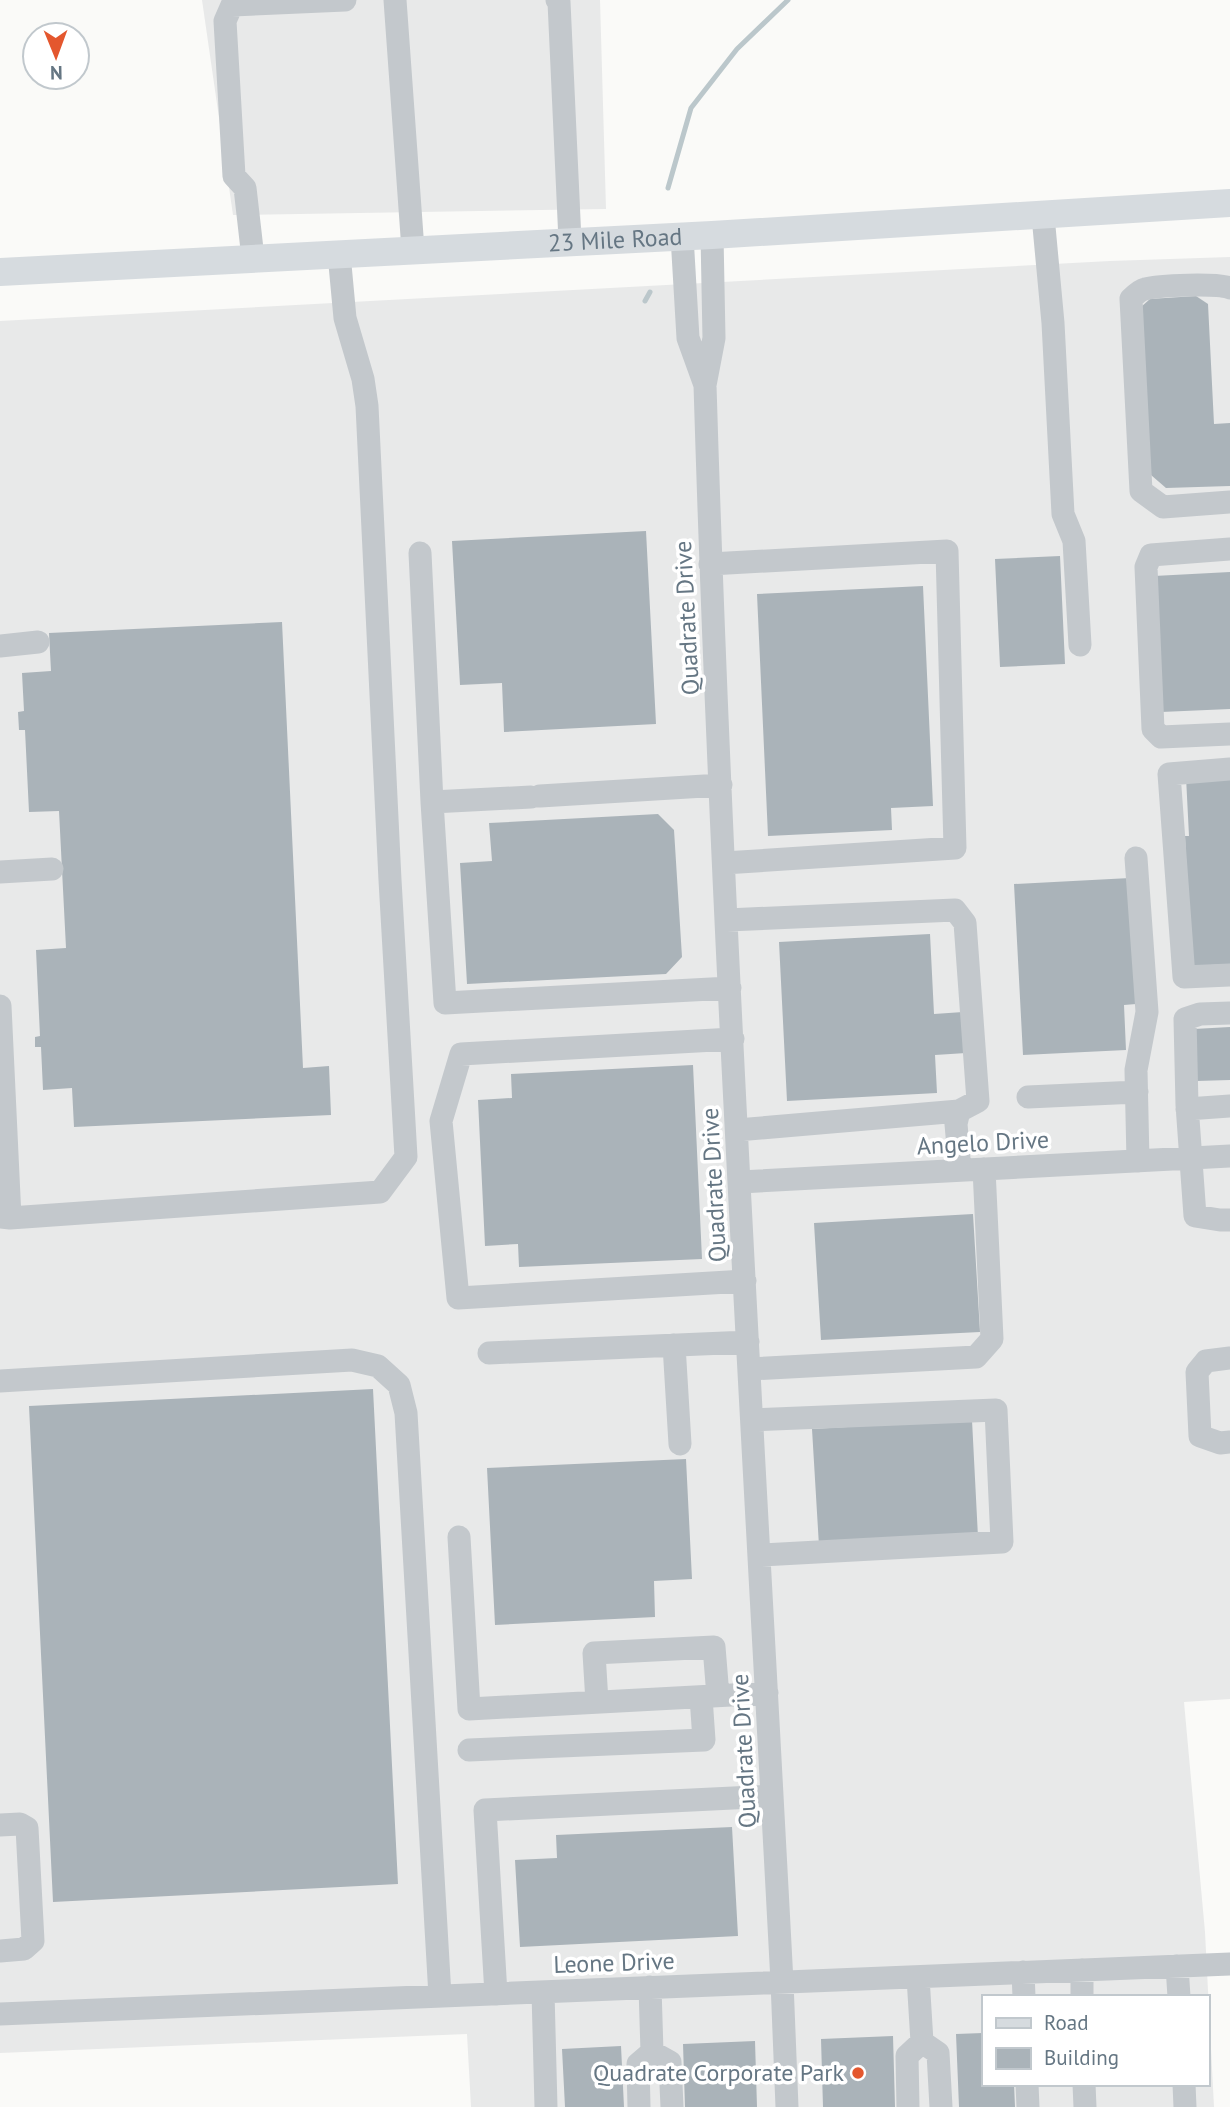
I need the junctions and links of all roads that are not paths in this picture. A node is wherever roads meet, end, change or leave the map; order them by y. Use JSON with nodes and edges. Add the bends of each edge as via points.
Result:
{"nodes":[{"id":1,"x":345,"y":0,"type":"edge"},
{"id":2,"x":395,"y":0,"type":"edge"},
{"id":3,"x":557,"y":0,"type":"edge"},
{"id":4,"x":1230,"y":204,"type":"edge"},
{"id":5,"x":1043,"y":216,"type":"junction"},
{"id":6,"x":712,"y":235,"type":"junction"},
{"id":7,"x":682,"y":236,"type":"junction"},
{"id":8,"x":570,"y":241,"type":"junction"},
{"id":9,"x":413,"y":250,"type":"junction"},
{"id":10,"x":339,"y":254,"type":"junction"},
{"id":11,"x":253,"y":258,"type":"junction"},
{"id":12,"x":0,"y":272,"type":"edge"},
{"id":13,"x":1230,"y":288,"type":"edge"},
{"id":14,"x":705,"y":385,"type":"junction"},
{"id":15,"x":1230,"y":502,"type":"edge"},
{"id":16,"x":1230,"y":550,"type":"edge"},
{"id":17,"x":420,"y":553,"type":"dead end"},
{"id":18,"x":710,"y":564,"type":"junction"},
{"id":19,"x":38,"y":642,"type":"dead end"},
{"id":20,"x":1080,"y":645,"type":"dead end"},
{"id":21,"x":0,"y":646,"type":"edge"},
{"id":22,"x":1230,"y":734,"type":"edge"},
{"id":23,"x":1230,"y":769,"type":"edge"},
{"id":24,"x":721,"y":785,"type":"junction"},
{"id":25,"x":432,"y":802,"type":"junction"},
{"id":26,"x":1136,"y":858,"type":"dead end"},
{"id":27,"x":724,"y":863,"type":"junction"},
{"id":28,"x":52,"y":869,"type":"dead end"},
{"id":29,"x":0,"y":872,"type":"edge"},
{"id":30,"x":727,"y":920,"type":"junction"},
{"id":31,"x":1230,"y":975,"type":"edge"},
{"id":32,"x":730,"y":988,"type":"junction"},
{"id":33,"x":0,"y":1006,"type":"edge"},
{"id":34,"x":1230,"y":1013,"type":"edge"},
{"id":35,"x":733,"y":1039,"type":"junction"},
{"id":36,"x":1137,"y":1092,"type":"junction"},
{"id":37,"x":1028,"y":1097,"type":"dead end"},
{"id":38,"x":1230,"y":1107,"type":"edge"},
{"id":39,"x":1187,"y":1109,"type":"junction"},
{"id":40,"x":959,"y":1111,"type":"junction"},
{"id":41,"x":737,"y":1130,"type":"junction"},
{"id":42,"x":1230,"y":1156,"type":"edge"},
{"id":43,"x":1191,"y":1158,"type":"junction"},
{"id":44,"x":1138,"y":1161,"type":"junction"},
{"id":45,"x":984,"y":1169,"type":"junction"},
{"id":46,"x":960,"y":1170,"type":"junction"},
{"id":47,"x":740,"y":1182,"type":"junction"},
{"id":48,"x":5,"y":1217,"type":"edge"},
{"id":49,"x":1230,"y":1220,"type":"edge"},
{"id":50,"x":745,"y":1281,"type":"junction"},
{"id":51,"x":748,"y":1342,"type":"junction"},
{"id":52,"x":674,"y":1345,"type":"junction"},
{"id":53,"x":489,"y":1353,"type":"dead end"},
{"id":54,"x":1230,"y":1358,"type":"edge"},
{"id":55,"x":750,"y":1369,"type":"junction"},
{"id":56,"x":0,"y":1381,"type":"edge"},
{"id":57,"x":752,"y":1420,"type":"junction"},
{"id":58,"x":1230,"y":1441,"type":"edge"},
{"id":59,"x":680,"y":1444,"type":"dead end"},
{"id":60,"x":459,"y":1537,"type":"dead end"},
{"id":61,"x":760,"y":1555,"type":"junction"},
{"id":62,"x":767,"y":1693,"type":"junction"},
{"id":63,"x":709,"y":1696,"type":"junction"},
{"id":64,"x":597,"y":1702,"type":"junction"},
{"id":65,"x":469,"y":1750,"type":"dead end"},
{"id":66,"x":772,"y":1796,"type":"junction"},
{"id":67,"x":0,"y":1825,"type":"edge"},
{"id":68,"x":0,"y":1951,"type":"edge"},
{"id":69,"x":1230,"y":1964,"type":"edge"},
{"id":70,"x":1177,"y":1966,"type":"junction"},
{"id":71,"x":1082,"y":1970,"type":"junction"},
{"id":72,"x":1023,"y":1972,"type":"junction"},
{"id":73,"x":918,"y":1977,"type":"junction"},
{"id":74,"x":782,"y":1982,"type":"junction"},
{"id":75,"x":650,"y":1987,"type":"junction"},
{"id":76,"x":543,"y":1992,"type":"junction"},
{"id":77,"x":496,"y":1994,"type":"junction"},
{"id":78,"x":1024,"y":1995,"type":"edge"},
{"id":79,"x":1082,"y":1995,"type":"edge"},
{"id":80,"x":1179,"y":1995,"type":"edge"},
{"id":81,"x":440,"y":1996,"type":"junction"},
{"id":82,"x":0,"y":2014,"type":"edge"},
{"id":83,"x":922,"y":2042,"type":"junction"},
{"id":84,"x":652,"y":2052,"type":"junction"},
{"id":85,"x":1027,"y":2086,"type":"edge"},
{"id":86,"x":1084,"y":2086,"type":"edge"},
{"id":87,"x":1184,"y":2086,"type":"edge"},
{"id":88,"x":546,"y":2107,"type":"edge"},
{"id":89,"x":639,"y":2107,"type":"edge"},
{"id":90,"x":672,"y":2107,"type":"edge"},
{"id":91,"x":787,"y":2107,"type":"edge"},
{"id":92,"x":908,"y":2107,"type":"edge"},
{"id":93,"x":941,"y":2107,"type":"edge"},
{"id":94,"x":1028,"y":2107,"type":"edge"},
{"id":95,"x":1085,"y":2107,"type":"edge"},
{"id":96,"x":1185,"y":2107,"type":"edge"}],
"edges":[{"from":1,"to":11,"type":"street","via":[[232,5],[225,21],[234,176],[245,188]]},
{"from":2,"to":9,"type":"street"},
{"from":3,"to":8,"type":"street"},
{"from":4,"to":5,"type":"main road","name":"23 Mile Road"},
{"from":5,"to":6,"type":"main road","name":"23 Mile Road"},
{"from":5,"to":20,"type":"street","via":[[1063,514],[1074,541]]},
{"from":6,"to":7,"type":"main road","name":"23 Mile Road"},
{"from":6,"to":14,"type":"street","name":"Quadrate Drive","via":[[715,338]]},
{"from":7,"to":8,"type":"main road","name":"23 Mile Road"},
{"from":7,"to":14,"type":"street","name":"Quadrate Drive","via":[[688,338]]},
{"from":8,"to":9,"type":"main road","name":"23 Mile Road"},
{"from":9,"to":10,"type":"main road","name":"23 Mile Road"},
{"from":10,"to":11,"type":"main road","name":"23 Mile Road"},
{"from":10,"to":48,"type":"street","via":[[345,318],[367,406],[406,1157],[380,1192]]},
{"from":11,"to":12,"type":"main road","name":"23 Mile Road"},
{"from":13,"to":15,"type":"street","via":[[1143,289],[1131,299],[1141,491],[1163,507]]},
{"from":14,"to":18,"type":"street","name":"Quadrate Drive"},
{"from":16,"to":22,"type":"street","via":[[1150,555],[1146,567],[1153,729],[1161,737]]},
{"from":17,"to":25,"type":"street"},
{"from":18,"to":24,"type":"street","name":"Quadrate Drive"},
{"from":18,"to":27,"type":"street","via":[[947,551],[955,848]]},
{"from":19,"to":21,"type":"street"},
{"from":23,"to":31,"type":"street","via":[[1169,774],[1184,976]]},
{"from":24,"to":25,"type":"street"},
{"from":24,"to":27,"type":"street","name":"Quadrate Drive"},
{"from":25,"to":32,"type":"street","via":[[445,1003]]},
{"from":26,"to":36,"type":"street","via":[[1147,1012],[1136,1070]]},
{"from":27,"to":30,"type":"street","name":"Quadrate Drive"},
{"from":28,"to":29,"type":"street"},
{"from":30,"to":32,"type":"street","name":"Quadrate Drive"},
{"from":30,"to":40,"type":"street","via":[[955,910],[965,923],[978,1101]]},
{"from":32,"to":35,"type":"street","name":"Quadrate Drive"},
{"from":33,"to":48,"type":"street"},
{"from":34,"to":39,"type":"street","via":[[1185,1019]]},
{"from":35,"to":41,"type":"street","name":"Quadrate Drive"},
{"from":35,"to":50,"type":"street","via":[[461,1054],[441,1121],[458,1298]]},
{"from":36,"to":37,"type":"street"},
{"from":36,"to":44,"type":"street"},
{"from":38,"to":39,"type":"street"},
{"from":39,"to":43,"type":"street"},
{"from":40,"to":41,"type":"street"},
{"from":40,"to":46,"type":"street"},
{"from":41,"to":47,"type":"street","name":"Quadrate Drive"},
{"from":42,"to":43,"type":"street","name":"Angelo Drive"},
{"from":43,"to":44,"type":"street","name":"Angelo Drive"},
{"from":43,"to":49,"type":"street","via":[[1195,1216]]},
{"from":44,"to":45,"type":"street","name":"Angelo Drive"},
{"from":45,"to":46,"type":"street","name":"Angelo Drive"},
{"from":45,"to":55,"type":"street","via":[[992,1339],[976,1357]]},
{"from":46,"to":47,"type":"street","name":"Angelo Drive"},
{"from":47,"to":50,"type":"street","name":"Quadrate Drive"},
{"from":50,"to":51,"type":"street","name":"Quadrate Drive"},
{"from":51,"to":52,"type":"street"},
{"from":51,"to":55,"type":"street","name":"Quadrate Drive"},
{"from":52,"to":53,"type":"street"},
{"from":52,"to":59,"type":"street"},
{"from":54,"to":58,"type":"street","via":[[1206,1361],[1197,1372],[1200,1436],[1220,1443]]},
{"from":55,"to":57,"type":"street","name":"Quadrate Drive"},
{"from":56,"to":81,"type":"street","via":[[352,1360],[379,1366],[399,1385],[406,1413]]},
{"from":57,"to":61,"type":"street","name":"Quadrate Drive"},
{"from":57,"to":61,"type":"street","via":[[996,1410],[1002,1542]]},
{"from":60,"to":64,"type":"street","via":[[469,1709]]},
{"from":61,"to":62,"type":"street","name":"Quadrate Drive"},
{"from":62,"to":63,"type":"street"},
{"from":62,"to":66,"type":"street","name":"Quadrate Drive"},
{"from":63,"to":64,"type":"street"},
{"from":63,"to":64,"type":"street","via":[[714,1647],[594,1653]]},
{"from":63,"to":65,"type":"street","via":[[704,1740]]},
{"from":66,"to":74,"type":"street","name":"Quadrate Drive"},
{"from":66,"to":77,"type":"street","via":[[485,1810]]},
{"from":67,"to":68,"type":"street","via":[[27,1828],[33,1941],[24,1949]]},
{"from":69,"to":70,"type":"street","name":"Leone Drive"},
{"from":70,"to":71,"type":"street","name":"Leone Drive"},
{"from":70,"to":80,"type":"street"},
{"from":71,"to":72,"type":"street","name":"Leone Drive"},
{"from":71,"to":79,"type":"street"},
{"from":72,"to":73,"type":"street","name":"Leone Drive"},
{"from":72,"to":78,"type":"street"},
{"from":73,"to":74,"type":"street","name":"Leone Drive"},
{"from":73,"to":83,"type":"street"},
{"from":74,"to":75,"type":"street","name":"Leone Drive"},
{"from":74,"to":91,"type":"street","name":"Quadrate Drive"},
{"from":75,"to":76,"type":"street","name":"Leone Drive"},
{"from":75,"to":84,"type":"street"},
{"from":76,"to":77,"type":"street","name":"Leone Drive"},
{"from":76,"to":88,"type":"street"},
{"from":77,"to":81,"type":"street","name":"Leone Drive"},
{"from":81,"to":82,"type":"street","name":"Leone Drive"},
{"from":83,"to":92,"type":"street","via":[[907,2056]]},
{"from":83,"to":93,"type":"street","via":[[939,2053]]},
{"from":84,"to":89,"type":"street","via":[[638,2064]]},
{"from":84,"to":90,"type":"street","via":[[670,2062]]},
{"from":85,"to":94,"type":"street"},
{"from":86,"to":95,"type":"street"},
{"from":87,"to":96,"type":"street"}]}
